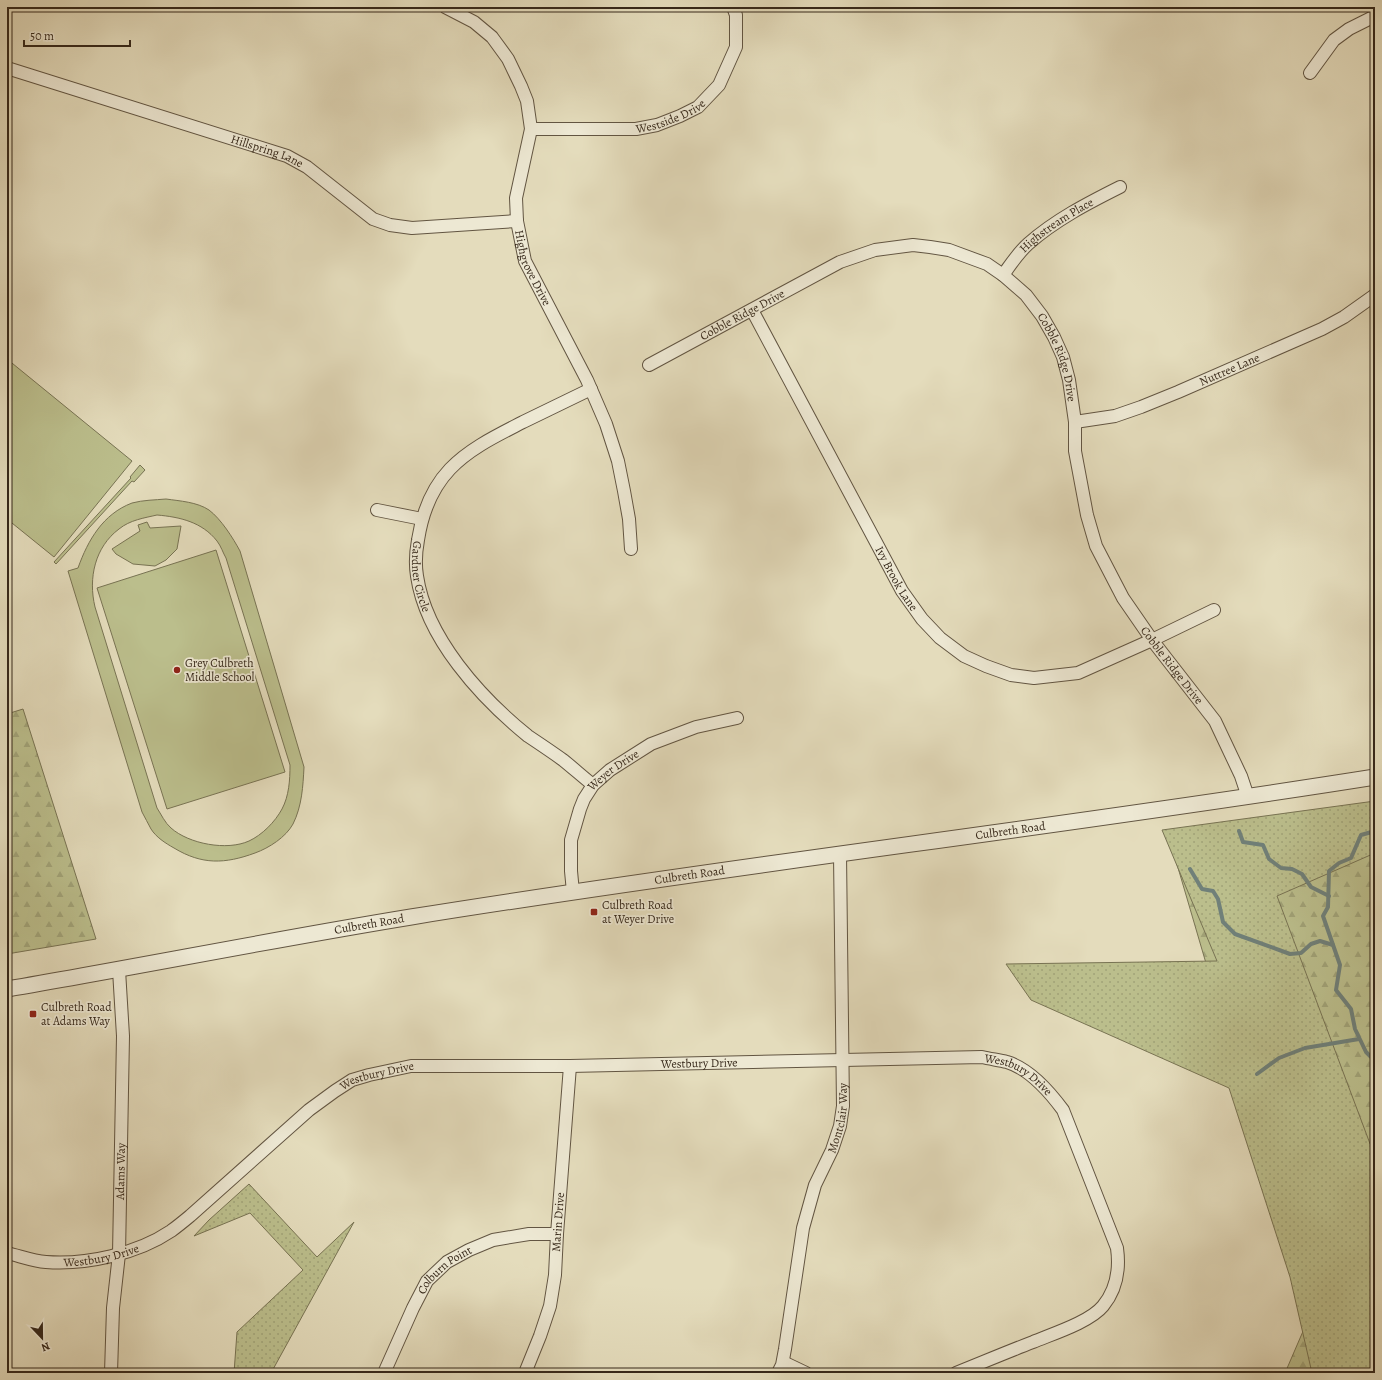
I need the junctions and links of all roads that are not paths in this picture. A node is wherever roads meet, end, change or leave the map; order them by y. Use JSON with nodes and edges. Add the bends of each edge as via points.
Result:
{"nodes":[{"id":1,"x":445,"y":7,"type":"edge"},
{"id":2,"x":733,"y":7,"type":"edge"},
{"id":3,"x":1375,"y":16,"type":"edge"},
{"id":4,"x":7,"y":68,"type":"edge"},
{"id":5,"x":1310,"y":73,"type":"dead end"},
{"id":6,"x":531,"y":129,"type":"junction"},
{"id":7,"x":1120,"y":187,"type":"dead end"},
{"id":8,"x":517,"y":221,"type":"junction"},
{"id":9,"x":1003,"y":275,"type":"junction"},
{"id":10,"x":1375,"y":295,"type":"edge"},
{"id":11,"x":752,"y":310,"type":"junction"},
{"id":12,"x":649,"y":365,"type":"dead end"},
{"id":13,"x":591,"y":389,"type":"junction"},
{"id":14,"x":1075,"y":422,"type":"junction"},
{"id":15,"x":377,"y":510,"type":"dead end"},
{"id":16,"x":422,"y":519,"type":"junction"},
{"id":17,"x":631,"y":549,"type":"dead end"},
{"id":18,"x":1214,"y":610,"type":"dead end"},
{"id":19,"x":1152,"y":640,"type":"junction"},
{"id":20,"x":737,"y":718,"type":"dead end"},
{"id":21,"x":1375,"y":777,"type":"edge"},
{"id":22,"x":593,"y":785,"type":"junction"},
{"id":23,"x":1248,"y":797,"type":"junction"},
{"id":24,"x":840,"y":854,"type":"junction"},
{"id":25,"x":573,"y":892,"type":"junction"},
{"id":26,"x":119,"y":970,"type":"junction"},
{"id":27,"x":7,"y":989,"type":"edge"},
{"id":28,"x":843,"y":1060,"type":"junction"},
{"id":29,"x":570,"y":1066,"type":"junction"},
{"id":30,"x":557,"y":1234,"type":"junction"},
{"id":31,"x":7,"y":1253,"type":"edge"},
{"id":32,"x":119,"y":1254,"type":"junction"},
{"id":33,"x":783,"y":1362,"type":"junction"},
{"id":34,"x":111,"y":1373,"type":"edge"},
{"id":35,"x":384,"y":1373,"type":"edge"},
{"id":36,"x":525,"y":1373,"type":"edge"},
{"id":37,"x":778,"y":1373,"type":"edge"},
{"id":38,"x":806,"y":1373,"type":"edge"},
{"id":39,"x":956,"y":1373,"type":"edge"}],
"edges":[{"from":1,"to":6,"type":"street","name":"Highgrove Drive","via":[[474,22],[492,37],[508,59],[527,101]]},
{"from":2,"to":6,"type":"street","name":"Westside Drive","via":[[736,15],[736,47],[719,85],[698,107],[656,125],[636,129]]},
{"from":3,"to":5,"type":"street","via":[[1334,40]]},
{"from":4,"to":8,"type":"street","name":"Hillspring Lane","via":[[287,156],[307,168],[374,219],[390,225],[412,228]]},
{"from":6,"to":8,"type":"street","name":"Highgrove Drive","via":[[516,198]]},
{"from":7,"to":9,"type":"street","name":"Highstream Place","via":[[1045,231],[1018,254]]},
{"from":8,"to":13,"type":"street","name":"Highgrove Drive","via":[[525,261]]},
{"from":9,"to":11,"type":"street","name":"Cobble Ridge Drive","via":[[987,264],[949,250],[913,246],[892,247],[840,262]]},
{"from":9,"to":14,"type":"street","name":"Cobble Ridge Drive","via":[[1026,295],[1054,337],[1069,380]]},
{"from":10,"to":14,"type":"street","name":"Nuttree Lane","via":[[1322,329],[1178,392],[1116,416]]},
{"from":11,"to":12,"type":"street","name":"Cobble Ridge Drive"},
{"from":11,"to":19,"type":"street","name":"Ivy Brook Lane","via":[[902,591],[922,619],[940,638],[964,656],[986,666],[1011,675],[1034,678],[1078,673]]},
{"from":13,"to":16,"type":"street","name":"Gardner Circle","via":[[489,440],[465,455],[449,469]]},
{"from":13,"to":17,"type":"street","name":"Highgrove Drive","via":[[618,461],[629,519]]},
{"from":14,"to":19,"type":"street","name":"Cobble Ridge Drive","via":[[1075,451],[1093,537],[1123,598]]},
{"from":15,"to":16,"type":"street"},
{"from":16,"to":22,"type":"street","name":"Gardner Circle","via":[[417,548],[417,576],[428,613],[446,647],[466,675],[490,701],[528,735]]},
{"from":18,"to":19,"type":"street","name":"Ivy Brook Lane"},
{"from":19,"to":23,"type":"street","name":"Cobble Ridge Drive","via":[[1215,721]]},
{"from":20,"to":22,"type":"street","name":"Weyer Drive","via":[[696,727],[651,744],[610,770]]},
{"from":21,"to":23,"type":"street","name":"Culbreth Road"},
{"from":22,"to":25,"type":"street","name":"Weyer Drive","via":[[580,809],[572,840]]},
{"from":23,"to":24,"type":"street","name":"Culbreth Road"},
{"from":24,"to":25,"type":"street","name":"Culbreth Road"},
{"from":24,"to":28,"type":"street","name":"Montclair Way"},
{"from":25,"to":26,"type":"street","name":"Culbreth Road","via":[[409,917]]},
{"from":26,"to":27,"type":"street","name":"Culbreth Road"},
{"from":26,"to":32,"type":"street","name":"Adams Way","via":[[123,1036]]},
{"from":28,"to":29,"type":"street","name":"Westbury Drive"},
{"from":28,"to":33,"type":"street","name":"Montclair Way","via":[[840,1126],[815,1185],[803,1228]]},
{"from":28,"to":39,"type":"street","name":"Westbury Drive","via":[[982,1057],[1008,1062],[1029,1074],[1053,1096],[1063,1110],[1117,1248],[1116,1283],[1112,1294],[1102,1307],[1070,1327]]},
{"from":29,"to":30,"type":"street","name":"Marin Drive"},
{"from":29,"to":32,"type":"street","name":"Westbury Drive","via":[[411,1066],[352,1080],[309,1110],[171,1231],[146,1245]]},
{"from":30,"to":35,"type":"street","name":"Colburn Point","via":[[530,1234],[493,1240],[447,1262],[427,1281]]},
{"from":30,"to":36,"type":"street","name":"Marin Drive","via":[[550,1306]]},
{"from":31,"to":32,"type":"street","name":"Westbury Drive","via":[[44,1262],[63,1263]]},
{"from":32,"to":34,"type":"street","name":"Adams Way","via":[[113,1308]]},
{"from":33,"to":37,"type":"street","name":"Montclair Way"},
{"from":33,"to":38,"type":"street"}]}
